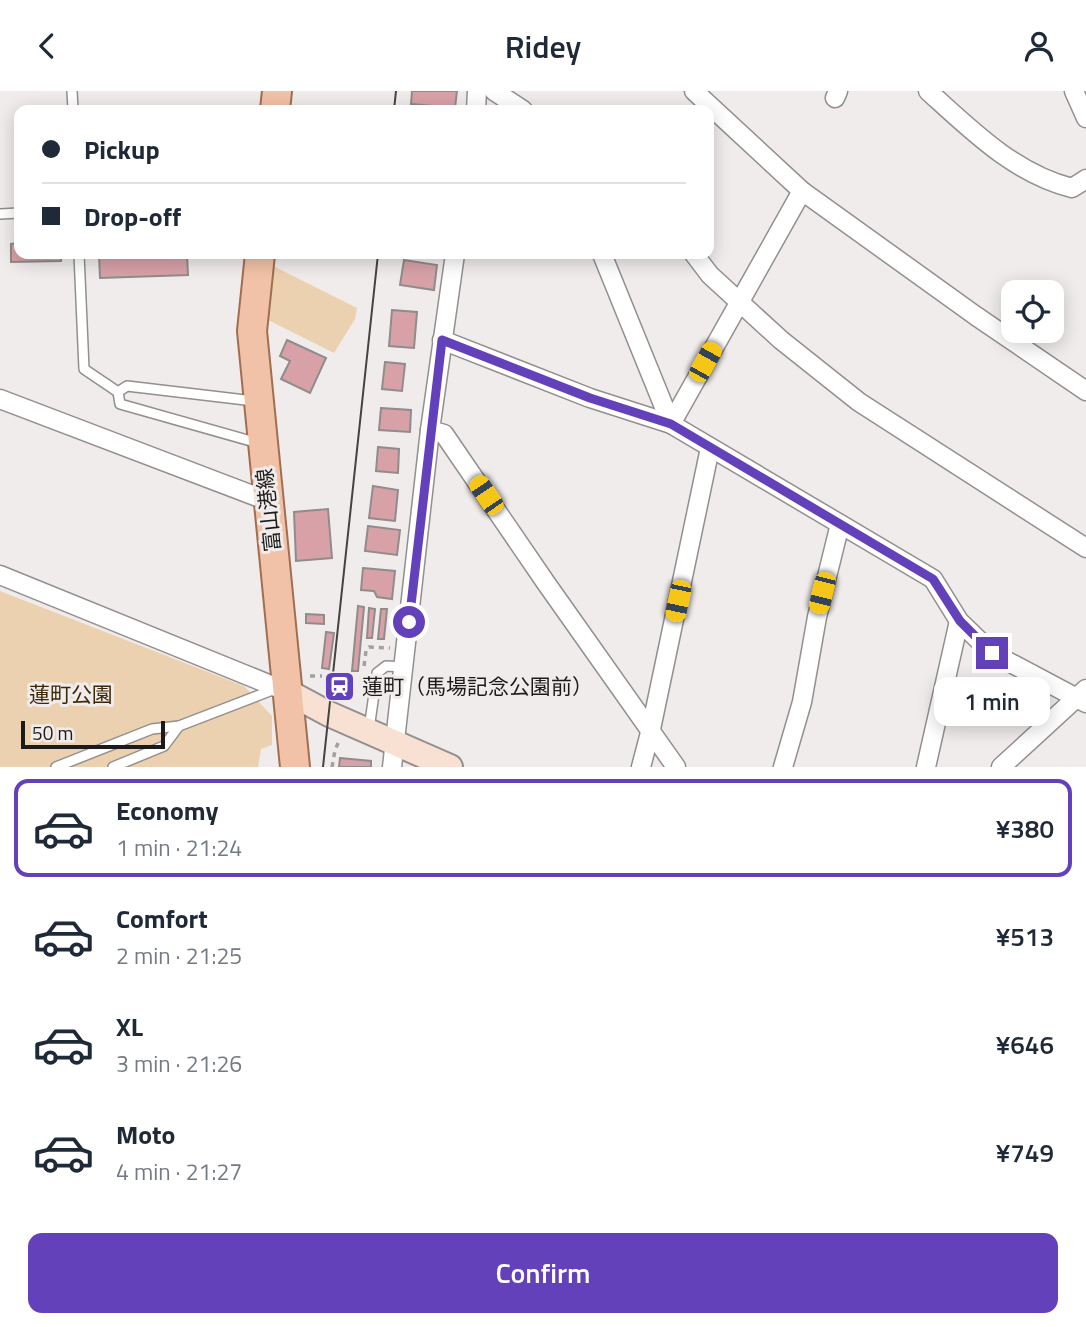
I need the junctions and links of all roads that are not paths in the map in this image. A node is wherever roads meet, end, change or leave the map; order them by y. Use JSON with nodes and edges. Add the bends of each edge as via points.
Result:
{"nodes":[{"id":1,"x":494,"y":91,"type":"edge"},
{"id":2,"x":1074,"y":91,"type":"edge"},
{"id":3,"x":935,"y":94,"type":"edge"},
{"id":4,"x":705,"y":95,"type":"edge"},
{"id":5,"x":515,"y":105,"type":"edge"},
{"id":6,"x":1086,"y":118,"type":"edge"},
{"id":7,"x":1086,"y":180,"type":"edge"},
{"id":8,"x":802,"y":191,"type":"junction"},
{"id":9,"x":79,"y":259,"type":"edge"},
{"id":10,"x":259,"y":259,"type":"edge"},
{"id":11,"x":455,"y":259,"type":"edge"},
{"id":12,"x":604,"y":259,"type":"edge"},
{"id":13,"x":698,"y":259,"type":"edge"},
{"id":14,"x":738,"y":301,"type":"junction"},
{"id":15,"x":442,"y":340,"type":"junction"},
{"id":16,"x":1086,"y":391,"type":"edge"},
{"id":17,"x":118,"y":392,"type":"junction"},
{"id":18,"x":0,"y":399,"type":"edge"},
{"id":19,"x":259,"y":402,"type":"junction"},
{"id":20,"x":671,"y":424,"type":"junction"},
{"id":21,"x":430,"y":430,"type":"junction"},
{"id":22,"x":263,"y":445,"type":"junction"},
{"id":23,"x":710,"y":448,"type":"junction"},
{"id":24,"x":268,"y":501,"type":"junction"},
{"id":25,"x":840,"y":524,"type":"junction"},
{"id":26,"x":1083,"y":540,"type":"edge"},
{"id":27,"x":0,"y":575,"type":"edge"},
{"id":28,"x":960,"y":621,"type":"junction"},
{"id":29,"x":404,"y":667,"type":"junction"},
{"id":30,"x":289,"y":685,"type":"junction"},
{"id":31,"x":1083,"y":697,"type":"edge"},
{"id":32,"x":179,"y":726,"type":"junction"},
{"id":33,"x":359,"y":726,"type":"junction"},
{"id":34,"x":651,"y":729,"type":"junction"},
{"id":35,"x":394,"y":755,"type":"edge"},
{"id":36,"x":56,"y":767,"type":"edge"},
{"id":37,"x":113,"y":767,"type":"edge"},
{"id":38,"x":295,"y":767,"type":"edge"},
{"id":39,"x":450,"y":767,"type":"edge"},
{"id":40,"x":641,"y":767,"type":"edge"},
{"id":41,"x":676,"y":767,"type":"edge"},
{"id":42,"x":783,"y":767,"type":"edge"},
{"id":43,"x":926,"y":767,"type":"edge"},
{"id":44,"x":1001,"y":767,"type":"edge"}],
"edges":[{"from":1,"to":5,"type":"street"},
{"from":2,"to":6,"type":"street"},
{"from":3,"to":7,"type":"street","via":[[996,151],[1049,182],[1073,188]]},
{"from":4,"to":8,"type":"street"},
{"from":8,"to":14,"type":"street"},
{"from":8,"to":16,"type":"street"},
{"from":9,"to":17,"type":"lane","via":[[84,369]]},
{"from":10,"to":19,"type":"main road","name":"富山港線","via":[[252,331]]},
{"from":11,"to":15,"type":"street"},
{"from":12,"to":20,"type":"street"},
{"from":13,"to":14,"type":"street"},
{"from":14,"to":20,"type":"street"},
{"from":14,"to":26,"type":"street","via":[[859,402]]},
{"from":15,"to":20,"type":"street"},
{"from":15,"to":21,"type":"street"},
{"from":17,"to":19,"type":"lane","via":[[127,386]]},
{"from":17,"to":22,"type":"lane","via":[[120,404]]},
{"from":18,"to":24,"type":"street"},
{"from":19,"to":22,"type":"main road","name":"富山港線"},
{"from":20,"to":23,"type":"street"},
{"from":21,"to":29,"type":"street"},
{"from":21,"to":34,"type":"street","via":[[444,434]]},
{"from":22,"to":24,"type":"main road","name":"富山港線"},
{"from":23,"to":25,"type":"street"},
{"from":23,"to":34,"type":"street"},
{"from":24,"to":30,"type":"main road","name":"富山港線"},
{"from":25,"to":28,"type":"street","via":[[933,579]]},
{"from":25,"to":42,"type":"street","via":[[802,702]]},
{"from":27,"to":30,"type":"street"},
{"from":28,"to":31,"type":"street","via":[[992,653]]},
{"from":28,"to":43,"type":"street"},
{"from":29,"to":33,"type":"lane","via":[[386,666],[377,673]]},
{"from":29,"to":35,"type":"street"},
{"from":30,"to":32,"type":"lane"},
{"from":30,"to":33,"type":"main road"},
{"from":30,"to":38,"type":"main road","name":"富山港線"},
{"from":31,"to":44,"type":"street"},
{"from":32,"to":36,"type":"lane","via":[[152,729]]},
{"from":32,"to":37,"type":"lane","via":[[164,746]]},
{"from":33,"to":35,"type":"main road"},
{"from":34,"to":40,"type":"street"},
{"from":34,"to":41,"type":"street"},
{"from":35,"to":39,"type":"main road"}]}
